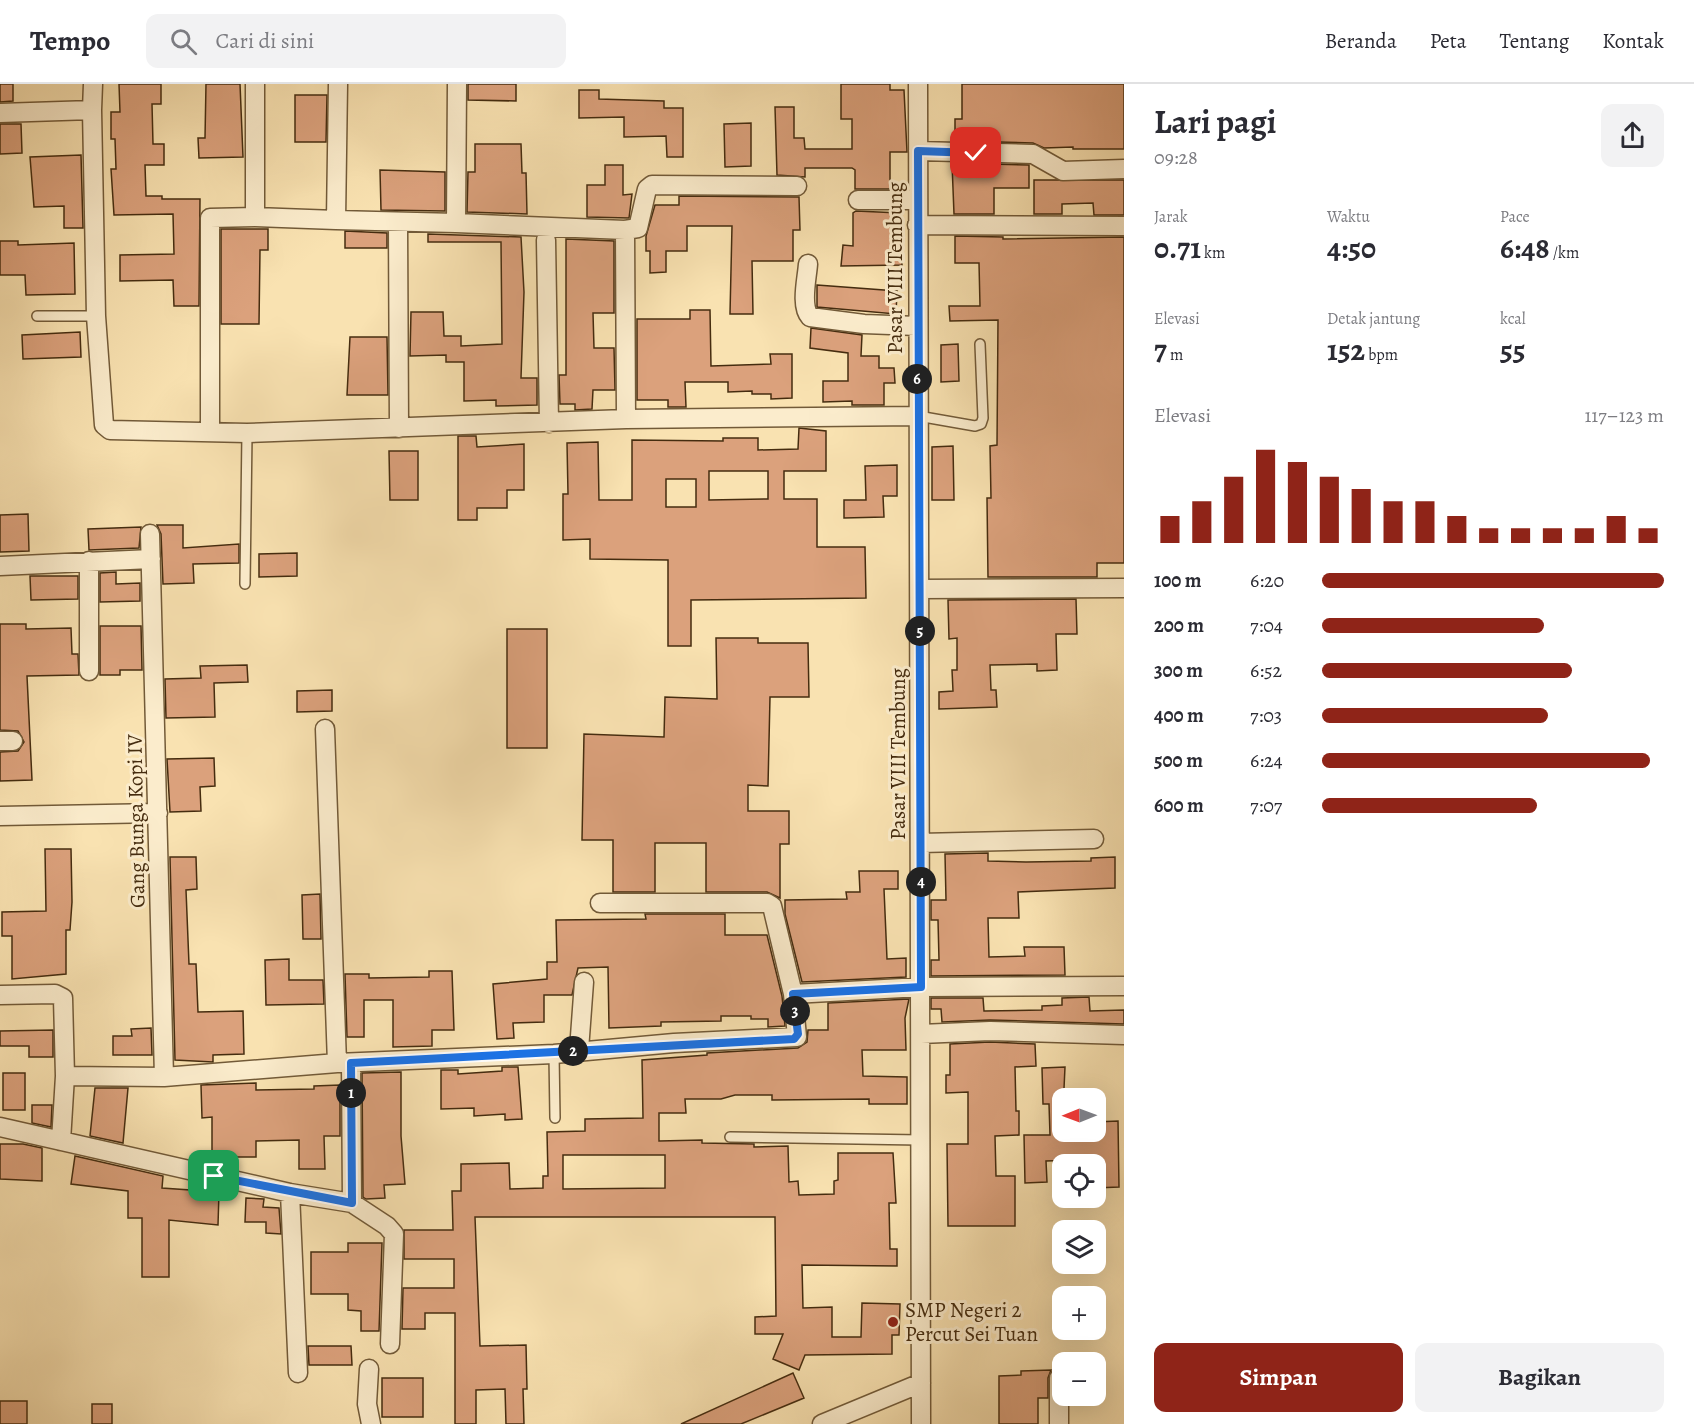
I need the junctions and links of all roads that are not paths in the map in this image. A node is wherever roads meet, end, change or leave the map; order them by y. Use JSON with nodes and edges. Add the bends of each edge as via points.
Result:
{"nodes":[{"id":1,"x":93,"y":84,"type":"edge"},
{"id":2,"x":255,"y":84,"type":"edge"},
{"id":3,"x":339,"y":84,"type":"edge"},
{"id":4,"x":457,"y":84,"type":"edge"},
{"id":5,"x":918,"y":84,"type":"edge"},
{"id":6,"x":92,"y":110,"type":"junction"},
{"id":7,"x":0,"y":113,"type":"edge"},
{"id":8,"x":918,"y":151,"type":"junction"},
{"id":9,"x":1124,"y":169,"type":"edge"},
{"id":10,"x":797,"y":186,"type":"dead end"},
{"id":11,"x":858,"y":200,"type":"dead end"},
{"id":12,"x":918,"y":200,"type":"junction"},
{"id":13,"x":255,"y":217,"type":"junction"},
{"id":14,"x":336,"y":220,"type":"junction"},
{"id":15,"x":398,"y":222,"type":"junction"},
{"id":16,"x":456,"y":223,"type":"junction"},
{"id":17,"x":917,"y":225,"type":"junction"},
{"id":18,"x":1124,"y":226,"type":"edge"},
{"id":19,"x":625,"y":230,"type":"junction"},
{"id":20,"x":546,"y":240,"type":"dead end"},
{"id":21,"x":808,"y":264,"type":"dead end"},
{"id":22,"x":37,"y":316,"type":"dead end"},
{"id":23,"x":96,"y":316,"type":"junction"},
{"id":24,"x":917,"y":326,"type":"junction"},
{"id":25,"x":980,"y":344,"type":"dead end"},
{"id":26,"x":918,"y":416,"type":"junction"},
{"id":27,"x":626,"y":419,"type":"junction"},
{"id":28,"x":549,"y":423,"type":"junction"},
{"id":29,"x":399,"y":428,"type":"junction"},
{"id":30,"x":210,"y":431,"type":"junction"},
{"id":31,"x":247,"y":433,"type":"junction"},
{"id":32,"x":150,"y":534,"type":"dead end"},
{"id":33,"x":89,"y":561,"type":"junction"},
{"id":34,"x":151,"y":562,"type":"junction"},
{"id":35,"x":0,"y":566,"type":"edge"},
{"id":36,"x":1124,"y":581,"type":"edge"},
{"id":37,"x":245,"y":584,"type":"dead end"},
{"id":38,"x":920,"y":585,"type":"junction"},
{"id":39,"x":1124,"y":588,"type":"edge"},
{"id":40,"x":89,"y":671,"type":"dead end"},
{"id":41,"x":325,"y":729,"type":"dead end"},
{"id":42,"x":158,"y":813,"type":"junction"},
{"id":43,"x":0,"y":816,"type":"edge"},
{"id":44,"x":1094,"y":839,"type":"dead end"},
{"id":45,"x":920,"y":843,"type":"junction"},
{"id":46,"x":600,"y":903,"type":"dead end"},
{"id":47,"x":584,"y":982,"type":"dead end"},
{"id":48,"x":1124,"y":986,"type":"edge"},
{"id":49,"x":921,"y":987,"type":"junction"},
{"id":50,"x":793,"y":994,"type":"junction"},
{"id":51,"x":0,"y":995,"type":"edge"},
{"id":52,"x":921,"y":1034,"type":"junction"},
{"id":53,"x":1124,"y":1035,"type":"edge"},
{"id":54,"x":579,"y":1050,"type":"junction"},
{"id":55,"x":554,"y":1054,"type":"junction"},
{"id":56,"x":344,"y":1063,"type":"junction"},
{"id":57,"x":65,"y":1076,"type":"junction"},
{"id":58,"x":164,"y":1077,"type":"junction"},
{"id":59,"x":555,"y":1118,"type":"dead end"},
{"id":60,"x":0,"y":1126,"type":"edge"},
{"id":61,"x":730,"y":1137,"type":"dead end"},
{"id":62,"x":921,"y":1140,"type":"junction"},
{"id":63,"x":62,"y":1141,"type":"junction"},
{"id":64,"x":290,"y":1193,"type":"junction"},
{"id":65,"x":352,"y":1203,"type":"junction"},
{"id":66,"x":390,"y":1344,"type":"dead end"},
{"id":67,"x":369,"y":1369,"type":"dead end"},
{"id":68,"x":298,"y":1373,"type":"dead end"},
{"id":69,"x":921,"y":1388,"type":"junction"},
{"id":70,"x":1059,"y":1406,"type":"edge"},
{"id":71,"x":921,"y":1420,"type":"edge"},
{"id":72,"x":371,"y":1424,"type":"edge"},
{"id":73,"x":822,"y":1424,"type":"edge"},
{"id":74,"x":1059,"y":1424,"type":"edge"}],
"edges":[{"from":1,"to":6,"type":"street"},
{"from":2,"to":13,"type":"street"},
{"from":3,"to":14,"type":"street"},
{"from":4,"to":16,"type":"street"},
{"from":5,"to":8,"type":"street","name":"Pasar VIII Tembung"},
{"from":6,"to":7,"type":"street"},
{"from":6,"to":23,"type":"street"},
{"from":8,"to":9,"type":"street","via":[[1033,154],[1063,171]]},
{"from":8,"to":12,"type":"street","name":"Pasar VIII Tembung"},
{"from":10,"to":19,"type":"street","via":[[652,185],[647,189],[638,228]]},
{"from":11,"to":12,"type":"street"},
{"from":12,"to":17,"type":"street","name":"Pasar VIII Tembung"},
{"from":13,"to":14,"type":"street"},
{"from":13,"to":30,"type":"street","via":[[210,218]]},
{"from":14,"to":15,"type":"street"},
{"from":15,"to":16,"type":"street"},
{"from":15,"to":29,"type":"street"},
{"from":16,"to":19,"type":"street"},
{"from":17,"to":18,"type":"street"},
{"from":17,"to":24,"type":"street","name":"Pasar VIII Tembung"},
{"from":19,"to":27,"type":"street"},
{"from":20,"to":28,"type":"street"},
{"from":21,"to":24,"type":"street","via":[[806,313],[810,317]]},
{"from":22,"to":23,"type":"lane"},
{"from":23,"to":30,"type":"street","via":[[106,428]]},
{"from":24,"to":26,"type":"street","name":"Pasar VIII Tembung"},
{"from":25,"to":26,"type":"lane","via":[[981,424]]},
{"from":26,"to":27,"type":"street"},
{"from":26,"to":38,"type":"street","name":"Pasar VIII Tembung"},
{"from":27,"to":28,"type":"street"},
{"from":28,"to":29,"type":"street"},
{"from":29,"to":31,"type":"street"},
{"from":30,"to":31,"type":"street"},
{"from":31,"to":37,"type":"lane"},
{"from":32,"to":34,"type":"street","name":"Gang Bunga Kopi IV"},
{"from":33,"to":34,"type":"street"},
{"from":33,"to":35,"type":"street"},
{"from":33,"to":40,"type":"street"},
{"from":34,"to":42,"type":"street","name":"Gang Bunga Kopi IV"},
{"from":36,"to":38,"type":"lane"},
{"from":38,"to":39,"type":"street"},
{"from":38,"to":45,"type":"street","name":"Pasar VIII Tembung"},
{"from":41,"to":56,"type":"street"},
{"from":42,"to":43,"type":"street"},
{"from":42,"to":58,"type":"street","name":"Gang Bunga Kopi IV"},
{"from":44,"to":45,"type":"street"},
{"from":45,"to":49,"type":"street","name":"Pasar VIII Tembung"},
{"from":46,"to":50,"type":"street","via":[[767,903],[775,910]]},
{"from":47,"to":54,"type":"street"},
{"from":48,"to":49,"type":"street"},
{"from":49,"to":50,"type":"street"},
{"from":49,"to":52,"type":"street","name":"Pasar VIII Tembung"},
{"from":50,"to":54,"type":"street","via":[[798,1034],[794,1039]]},
{"from":51,"to":57,"type":"street","via":[[59,995],[64,1001]]},
{"from":52,"to":53,"type":"street","via":[[990,1031]]},
{"from":52,"to":62,"type":"street","name":"Pasar VIII Tembung"},
{"from":54,"to":55,"type":"street"},
{"from":55,"to":56,"type":"street"},
{"from":55,"to":59,"type":"lane"},
{"from":56,"to":58,"type":"street"},
{"from":56,"to":65,"type":"street"},
{"from":57,"to":58,"type":"street"},
{"from":57,"to":63,"type":"street"},
{"from":60,"to":63,"type":"street"},
{"from":61,"to":62,"type":"lane"},
{"from":62,"to":69,"type":"street","name":"Pasar VIII Tembung"},
{"from":63,"to":64,"type":"street"},
{"from":64,"to":65,"type":"street"},
{"from":64,"to":68,"type":"street"},
{"from":65,"to":66,"type":"street","via":[[394,1234]]},
{"from":67,"to":72,"type":"street","via":[[367,1404]]},
{"from":69,"to":71,"type":"street","name":"Pasar VIII Tembung"},
{"from":69,"to":73,"type":"street"},
{"from":70,"to":74,"type":"street"}]}
